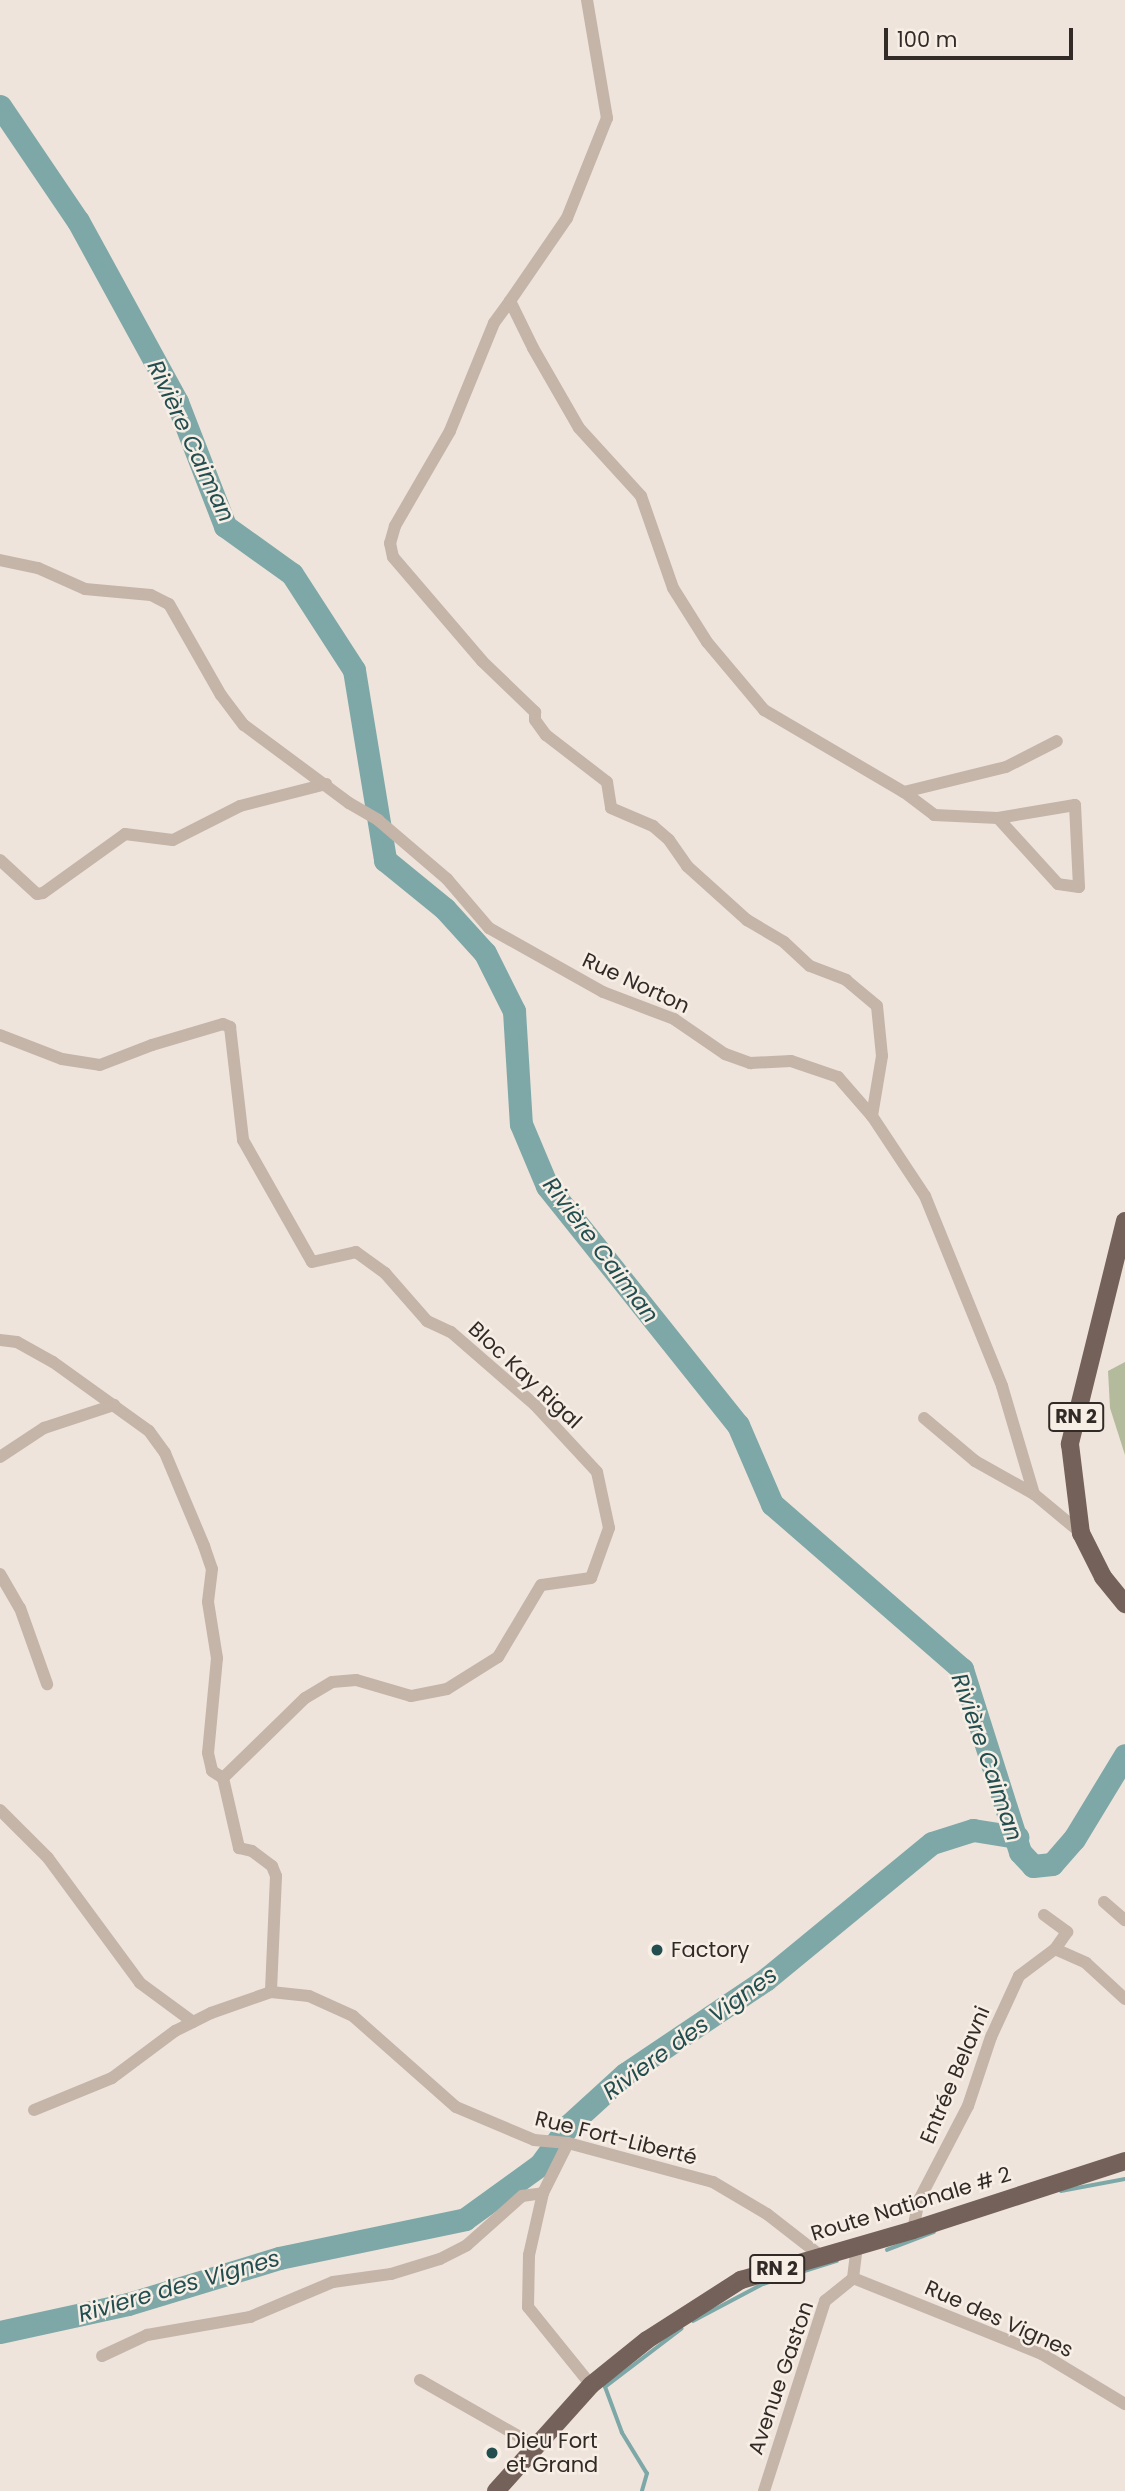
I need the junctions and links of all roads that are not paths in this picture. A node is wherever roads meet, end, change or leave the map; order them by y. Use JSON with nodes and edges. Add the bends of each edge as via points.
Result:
{"nodes":[{"id":1,"x":587,"y":0,"type":"edge"},
{"id":2,"x":510,"y":301,"type":"junction"},
{"id":3,"x":0,"y":560,"type":"edge"},
{"id":4,"x":1057,"y":741,"type":"dead end"},
{"id":5,"x":326,"y":784,"type":"junction"},
{"id":6,"x":904,"y":792,"type":"junction"},
{"id":7,"x":998,"y":818,"type":"junction"},
{"id":8,"x":0,"y":860,"type":"edge"},
{"id":9,"x":0,"y":1035,"type":"edge"},
{"id":10,"x":872,"y":1116,"type":"junction"},
{"id":11,"x":1125,"y":1221,"type":"edge"},
{"id":12,"x":0,"y":1340,"type":"edge"},
{"id":13,"x":114,"y":1405,"type":"junction"},
{"id":14,"x":924,"y":1418,"type":"dead end"},
{"id":15,"x":0,"y":1457,"type":"edge"},
{"id":16,"x":1034,"y":1494,"type":"junction"},
{"id":17,"x":1081,"y":1533,"type":"junction"},
{"id":18,"x":0,"y":1574,"type":"edge"},
{"id":19,"x":1125,"y":1604,"type":"edge"},
{"id":20,"x":47,"y":1684,"type":"dead end"},
{"id":21,"x":223,"y":1778,"type":"junction"},
{"id":22,"x":0,"y":1810,"type":"edge"},
{"id":23,"x":1104,"y":1902,"type":"dead end"},
{"id":24,"x":1044,"y":1915,"type":"dead end"},
{"id":25,"x":1125,"y":1920,"type":"edge"},
{"id":26,"x":1055,"y":1949,"type":"junction"},
{"id":27,"x":271,"y":1992,"type":"junction"},
{"id":28,"x":1125,"y":1999,"type":"edge"},
{"id":29,"x":192,"y":2022,"type":"junction"},
{"id":30,"x":34,"y":2110,"type":"dead end"},
{"id":31,"x":568,"y":2143,"type":"junction"},
{"id":32,"x":1125,"y":2161,"type":"edge"},
{"id":33,"x":543,"y":2193,"type":"junction"},
{"id":34,"x":914,"y":2231,"type":"junction"},
{"id":35,"x":858,"y":2247,"type":"junction"},
{"id":36,"x":821,"y":2256,"type":"junction"},
{"id":37,"x":853,"y":2278,"type":"junction"},
{"id":38,"x":102,"y":2356,"type":"dead end"},
{"id":39,"x":420,"y":2379,"type":"dead end"},
{"id":40,"x":591,"y":2385,"type":"junction"},
{"id":41,"x":1125,"y":2404,"type":"edge"},
{"id":42,"x":534,"y":2445,"type":"junction"},
{"id":43,"x":496,"y":2491,"type":"edge"},
{"id":44,"x":764,"y":2491,"type":"edge"}],
"edges":[{"from":1,"to":2,"type":"street","via":[[607,118],[567,218]]},
{"from":2,"to":6,"type":"street","via":[[579,428],[641,496],[673,589],[707,642],[764,710]]},
{"from":2,"to":10,"type":"street","via":[[489,334],[450,431],[395,526],[390,543],[393,556],[482,661],[535,712],[546,735],[607,782],[611,808],[653,826],[670,840],[687,866],[747,920],[784,942],[810,966],[846,980],[877,1006],[882,1056]]},
{"from":3,"to":5,"type":"street","name":"Rue Norton","via":[[38,568],[85,589],[151,595],[169,604],[221,695],[244,724]]},
{"from":4,"to":6,"type":"street","via":[[1006,768]]},
{"from":5,"to":8,"type":"street","via":[[240,806],[173,840],[125,834],[43,893],[37,894]]},
{"from":5,"to":10,"type":"street","name":"Rue Norton","via":[[378,820],[446,879],[489,928],[603,992],[674,1018],[725,1054],[750,1063],[791,1061],[838,1077]]},
{"from":6,"to":7,"type":"street","via":[[934,815]]},
{"from":7,"to":7,"type":"street","via":[[1075,804],[1079,887],[1058,884]]},
{"from":9,"to":21,"type":"street","name":"Bloc Kay Rigal","via":[[62,1059],[100,1065],[223,1024],[230,1027],[243,1140],[312,1262],[356,1252],[385,1273],[427,1321],[451,1332],[535,1405],[597,1472],[609,1528],[591,1578],[541,1585],[513,1639],[498,1657],[447,1689],[411,1696],[356,1680],[332,1682],[305,1698]]},
{"from":10,"to":16,"type":"street","name":"Rue Norton","via":[[925,1196],[1002,1386]]},
{"from":11,"to":17,"type":"main road","number":"RN 2","via":[[1070,1444]]},
{"from":12,"to":13,"type":"street","via":[[18,1342]]},
{"from":13,"to":15,"type":"street","via":[[44,1428]]},
{"from":13,"to":21,"type":"street","via":[[149,1431],[165,1453],[212,1569],[208,1602],[216,1682],[208,1753],[212,1771]]},
{"from":14,"to":16,"type":"street","via":[[975,1461]]},
{"from":16,"to":17,"type":"street"},
{"from":17,"to":19,"type":"main road","number":"RN 2","via":[[1103,1577]]},
{"from":18,"to":20,"type":"street","via":[[20,1608]]},
{"from":21,"to":27,"type":"street","via":[[239,1848],[272,1866],[276,1876]]},
{"from":22,"to":29,"type":"street","via":[[48,1858],[140,1983]]},
{"from":23,"to":25,"type":"street"},
{"from":24,"to":26,"type":"street","via":[[1067,1932]]},
{"from":26,"to":28,"type":"street","via":[[1086,1963]]},
{"from":26,"to":34,"type":"street","name":"Entrée Belavni","via":[[1019,1976],[991,2037],[968,2106],[919,2200]]},
{"from":27,"to":29,"type":"street","name":"Rue Fort-Liberté"},
{"from":27,"to":31,"type":"street","name":"Rue Fort-Liberté","via":[[309,1996],[353,2016],[456,2107],[534,2140]]},
{"from":29,"to":30,"type":"street","name":"Rue Fort-Liberté","via":[[112,2078]]},
{"from":31,"to":33,"type":"street"},
{"from":31,"to":36,"type":"street","name":"Rue Fort-Liberté","via":[[713,2182],[767,2214]]},
{"from":32,"to":34,"type":"main road","name":"Route Nationale # 2","number":"RN 2"},
{"from":33,"to":38,"type":"street","via":[[522,2196],[467,2245],[440,2259],[391,2274],[333,2282],[250,2317],[147,2335]]},
{"from":33,"to":40,"type":"street","via":[[529,2255],[528,2306]]},
{"from":34,"to":35,"type":"main road","name":"Route Nationale # 2","number":"RN 2"},
{"from":35,"to":36,"type":"main road","name":"Route Nationale # 2","number":"RN 2"},
{"from":35,"to":37,"type":"street"},
{"from":36,"to":40,"type":"main road","name":"Route Nationale # 2","number":"RN 2","via":[[741,2280],[656,2333]]},
{"from":37,"to":41,"type":"street","name":"Rue des Vignes","via":[[1042,2354]]},
{"from":37,"to":44,"type":"street","name":"Avenue Gaston","via":[[825,2301]]},
{"from":39,"to":42,"type":"street"},
{"from":40,"to":42,"type":"main road","name":"Route Nationale # 2","number":"RN 2"},
{"from":42,"to":43,"type":"main road","name":"Route Nationale # 2","number":"RN 2"}]}
